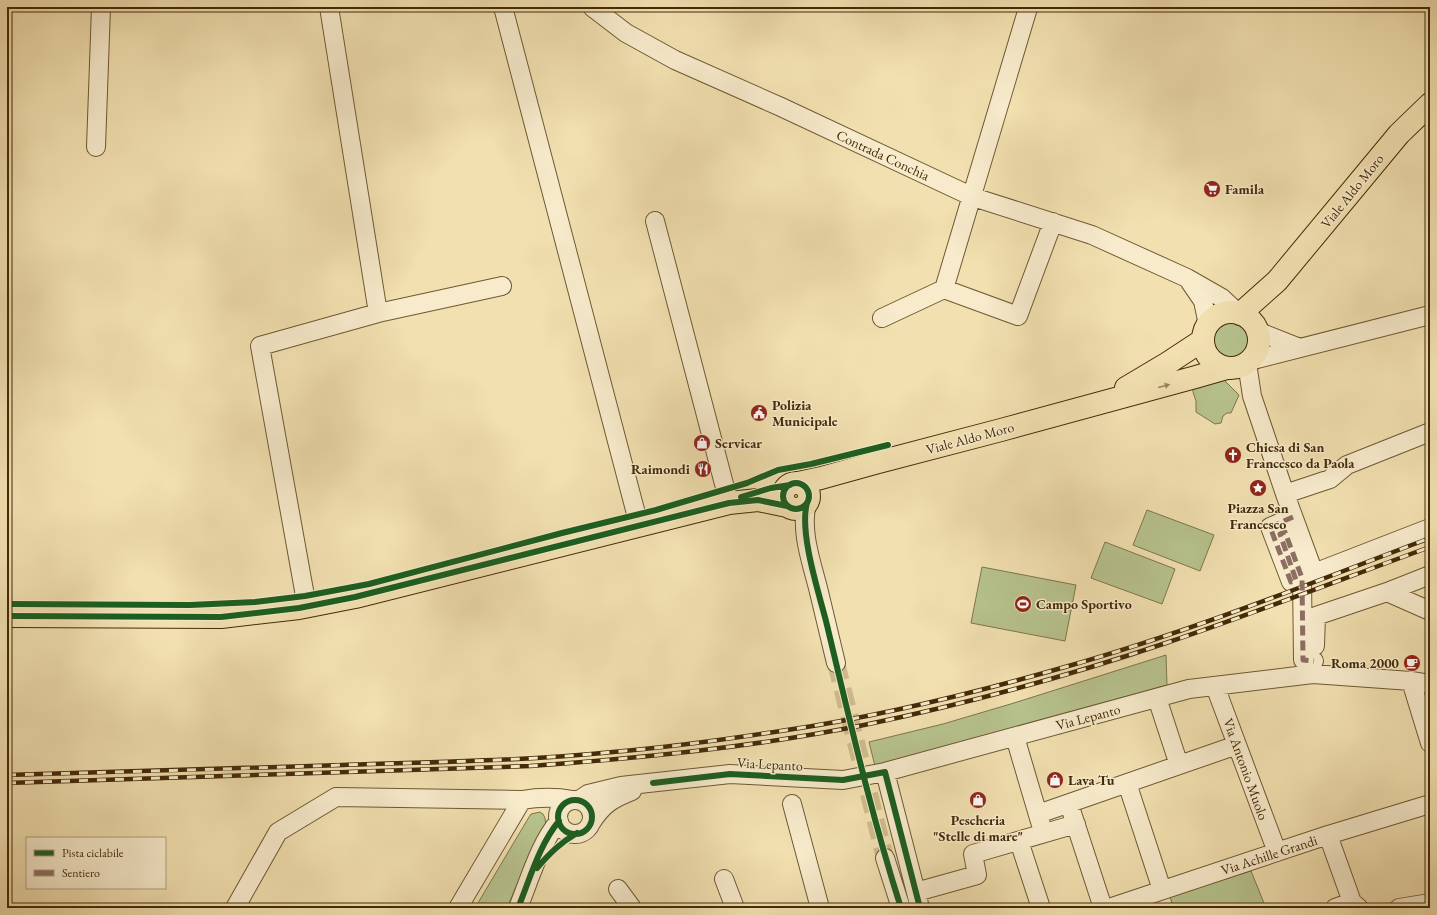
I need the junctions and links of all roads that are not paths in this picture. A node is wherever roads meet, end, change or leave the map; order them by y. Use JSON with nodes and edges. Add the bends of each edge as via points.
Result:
{"nodes":[{"id":1,"x":101,"y":7,"type":"edge"},
{"id":2,"x":329,"y":7,"type":"edge"},
{"id":3,"x":503,"y":7,"type":"edge"},
{"id":4,"x":592,"y":7,"type":"edge"},
{"id":5,"x":1026,"y":7,"type":"edge"},
{"id":6,"x":1430,"y":104,"type":"edge"},
{"id":7,"x":96,"y":147,"type":"dead end"},
{"id":8,"x":973,"y":197,"type":"junction"},
{"id":9,"x":655,"y":221,"type":"dead end"},
{"id":10,"x":1053,"y":222,"type":"junction"},
{"id":11,"x":1187,"y":278,"type":"junction"},
{"id":12,"x":502,"y":286,"type":"dead end"},
{"id":13,"x":944,"y":289,"type":"junction"},
{"id":14,"x":378,"y":313,"type":"junction"},
{"id":15,"x":1430,"y":315,"type":"edge"},
{"id":16,"x":882,"y":318,"type":"dead end"},
{"id":17,"x":1248,"y":322,"type":"junction"},
{"id":18,"x":1205,"y":332,"type":"junction"},
{"id":19,"x":1300,"y":348,"type":"junction"},
{"id":20,"x":1239,"y":365,"type":"junction"},
{"id":21,"x":1086,"y":407,"type":"junction"},
{"id":22,"x":1430,"y":432,"type":"edge"},
{"id":23,"x":1285,"y":494,"type":"junction"},
{"id":24,"x":797,"y":497,"type":"junction"},
{"id":25,"x":729,"y":503,"type":"junction"},
{"id":26,"x":1293,"y":517,"type":"junction"},
{"id":27,"x":639,"y":526,"type":"junction"},
{"id":28,"x":1430,"y":528,"type":"edge"},
{"id":29,"x":1427,"y":576,"type":"edge"},
{"id":30,"x":1387,"y":592,"type":"junction"},
{"id":31,"x":307,"y":607,"type":"junction"},
{"id":32,"x":1427,"y":610,"type":"edge"},
{"id":33,"x":7,"y":616,"type":"edge"},
{"id":34,"x":836,"y":663,"type":"tunnel mouth"},
{"id":35,"x":1313,"y":667,"type":"junction"},
{"id":36,"x":1411,"y":681,"type":"junction"},
{"id":37,"x":1430,"y":684,"type":"edge"},
{"id":38,"x":1215,"y":686,"type":"junction"},
{"id":39,"x":1157,"y":698,"type":"junction"},
{"id":40,"x":1015,"y":737,"type":"junction"},
{"id":41,"x":1430,"y":743,"type":"edge"},
{"id":42,"x":1237,"y":745,"type":"junction"},
{"id":43,"x":1179,"y":765,"type":"junction"},
{"id":44,"x":885,"y":772,"type":"junction"},
{"id":45,"x":653,"y":783,"type":"junction"},
{"id":46,"x":1127,"y":783,"type":"junction"},
{"id":47,"x":522,"y":800,"type":"junction"},
{"id":48,"x":576,"y":800,"type":"junction"},
{"id":49,"x":1069,"y":803,"type":"junction"},
{"id":50,"x":792,"y":804,"type":"dead end"},
{"id":51,"x":1430,"y":804,"type":"edge"},
{"id":52,"x":1038,"y":814,"type":"junction"},
{"id":53,"x":559,"y":818,"type":"junction"},
{"id":54,"x":591,"y":823,"type":"junction"},
{"id":55,"x":1076,"y":824,"type":"junction"},
{"id":56,"x":577,"y":833,"type":"junction"},
{"id":57,"x":1044,"y":834,"type":"junction"},
{"id":58,"x":1328,"y":835,"type":"junction"},
{"id":59,"x":1019,"y":841,"type":"junction"},
{"id":60,"x":1277,"y":852,"type":"junction"},
{"id":61,"x":885,"y":858,"type":"tunnel mouth"},
{"id":62,"x":533,"y":873,"type":"junction"},
{"id":63,"x":724,"y":879,"type":"dead end"},
{"id":64,"x":618,"y":889,"type":"dead end"},
{"id":65,"x":1162,"y":890,"type":"junction"},
{"id":66,"x":918,"y":900,"type":"edge"},
{"id":67,"x":1430,"y":903,"type":"edge"},
{"id":68,"x":1349,"y":906,"type":"edge"},
{"id":69,"x":234,"y":908,"type":"edge"},
{"id":70,"x":458,"y":908,"type":"edge"},
{"id":71,"x":518,"y":908,"type":"edge"},
{"id":72,"x":632,"y":908,"type":"edge"},
{"id":73,"x":735,"y":908,"type":"edge"},
{"id":74,"x":820,"y":908,"type":"edge"},
{"id":75,"x":901,"y":908,"type":"edge"},
{"id":76,"x":1041,"y":908,"type":"edge"},
{"id":77,"x":1103,"y":908,"type":"edge"},
{"id":78,"x":1109,"y":908,"type":"edge"},
{"id":79,"x":1399,"y":908,"type":"edge"}],
"edges":[{"from":1,"to":7,"type":"street"},
{"from":2,"to":14,"type":"street"},
{"from":3,"to":27,"type":"street"},
{"from":4,"to":8,"type":"street","name":"Contrada Conchia","via":[[626,33],[675,60]]},
{"from":5,"to":8,"type":"street","via":[[1028,8]]},
{"from":6,"to":17,"type":"main road","name":"Viale Aldo Moro","via":[[1399,134],[1277,281]]},
{"from":8,"to":10,"type":"street","name":"Contrada Conchia"},
{"from":8,"to":13,"type":"street"},
{"from":9,"to":25,"type":"street"},
{"from":10,"to":11,"type":"street","name":"Contrada Conchia","via":[[1092,235]]},
{"from":10,"to":13,"type":"street","via":[[1018,316]]},
{"from":11,"to":17,"type":"street","name":"Contrada Conchia","via":[[1222,298]]},
{"from":11,"to":18,"type":"street","via":[[1203,301]]},
{"from":12,"to":14,"type":"street"},
{"from":13,"to":16,"type":"street"},
{"from":14,"to":31,"type":"street","via":[[260,346]]},
{"from":15,"to":19,"type":"street"},
{"from":17,"to":18,"type":"main road","via":[[1230,312],[1214,318]]},
{"from":17,"to":19,"type":"street"},
{"from":17,"to":20,"type":"main road","via":[[1259,339],[1258,347],[1255,355]]},
{"from":18,"to":20,"type":"main road","via":[[1204,348],[1213,362],[1220,366]]},
{"from":18,"to":21,"type":"main road","name":"Viale Aldo Moro","via":[[1141,380]]},
{"from":19,"to":20,"type":"street"},
{"from":21,"to":20,"type":"main road","name":"Viale Aldo Moro","one_way":true},
{"from":20,"to":23,"type":"street"},
{"from":21,"to":24,"type":"main road","name":"Viale Aldo Moro","via":[[853,469]]},
{"from":22,"to":23,"type":"street","via":[[1348,465],[1330,479]]},
{"from":23,"to":26,"type":"street"},
{"from":24,"to":25,"type":"main road","via":[[771,488]]},
{"from":24,"to":34,"type":"street","via":[[800,528],[809,551]]},
{"from":25,"to":27,"type":"main road"},
{"from":26,"to":28,"type":"street","via":[[1314,572]]},
{"from":26,"to":35,"type":"street","via":[[1270,526],[1291,582],[1296,580],[1280,534],[1285,532],[1302,578],[1303,660]]},
{"from":27,"to":31,"type":"main road"},
{"from":29,"to":30,"type":"street"},
{"from":29,"to":32,"type":"street"},
{"from":30,"to":32,"type":"street"},
{"from":30,"to":35,"type":"street","via":[[1316,616]]},
{"from":31,"to":33,"type":"main road","via":[[221,617]]},
{"from":35,"to":36,"type":"street","name":"Via Lepanto"},
{"from":35,"to":38,"type":"street","name":"Via Lepanto"},
{"from":36,"to":37,"type":"street","name":"Via Lepanto"},
{"from":36,"to":41,"type":"street"},
{"from":38,"to":39,"type":"street","name":"Via Lepanto","via":[[1189,689]]},
{"from":38,"to":42,"type":"street","name":"Via Antonio Muolo"},
{"from":39,"to":40,"type":"street","name":"Via Lepanto"},
{"from":39,"to":43,"type":"street"},
{"from":40,"to":44,"type":"street","name":"Via Lepanto"},
{"from":40,"to":52,"type":"street"},
{"from":42,"to":43,"type":"street"},
{"from":42,"to":60,"type":"street","name":"Via Antonio Muolo"},
{"from":43,"to":46,"type":"street"},
{"from":44,"to":45,"type":"street","name":"Via Lepanto","via":[[842,780],[730,774]]},
{"from":44,"to":66,"type":"street"},
{"from":45,"to":48,"type":"street","via":[[620,786],[593,792]]},
{"from":45,"to":54,"type":"street","via":[[613,799],[599,811]]},
{"from":46,"to":49,"type":"street"},
{"from":46,"to":65,"type":"street"},
{"from":47,"to":48,"type":"street"},
{"from":47,"to":53,"type":"street","via":[[552,809]]},
{"from":47,"to":69,"type":"street","via":[[336,797],[278,832]]},
{"from":47,"to":70,"type":"street"},
{"from":48,"to":53,"type":"street","via":[[563,805]]},
{"from":48,"to":54,"type":"street","via":[[584,802],[591,812]]},
{"from":49,"to":52,"type":"street"},
{"from":49,"to":55,"type":"street"},
{"from":50,"to":74,"type":"street"},
{"from":51,"to":58,"type":"street","name":"Via Achille Grandi"},
{"from":52,"to":57,"type":"street"},
{"from":53,"to":56,"type":"street","via":[[565,830]]},
{"from":53,"to":62,"type":"street","via":[[537,859]]},
{"from":54,"to":56,"type":"street","via":[[584,831]]},
{"from":55,"to":57,"type":"street"},
{"from":55,"to":77,"type":"street"},
{"from":56,"to":62,"type":"street","via":[[552,851]]},
{"from":57,"to":59,"type":"street"},
{"from":58,"to":60,"type":"street","name":"Via Achille Grandi"},
{"from":58,"to":68,"type":"street"},
{"from":59,"to":66,"type":"street","via":[[973,854],[978,875]]},
{"from":59,"to":76,"type":"street"},
{"from":60,"to":65,"type":"street","name":"Via Achille Grandi"},
{"from":61,"to":75,"type":"street"},
{"from":62,"to":71,"type":"street"},
{"from":63,"to":73,"type":"street"},
{"from":64,"to":72,"type":"street"},
{"from":65,"to":78,"type":"street","name":"Via Achille Grandi"},
{"from":67,"to":79,"type":"street"}]}
